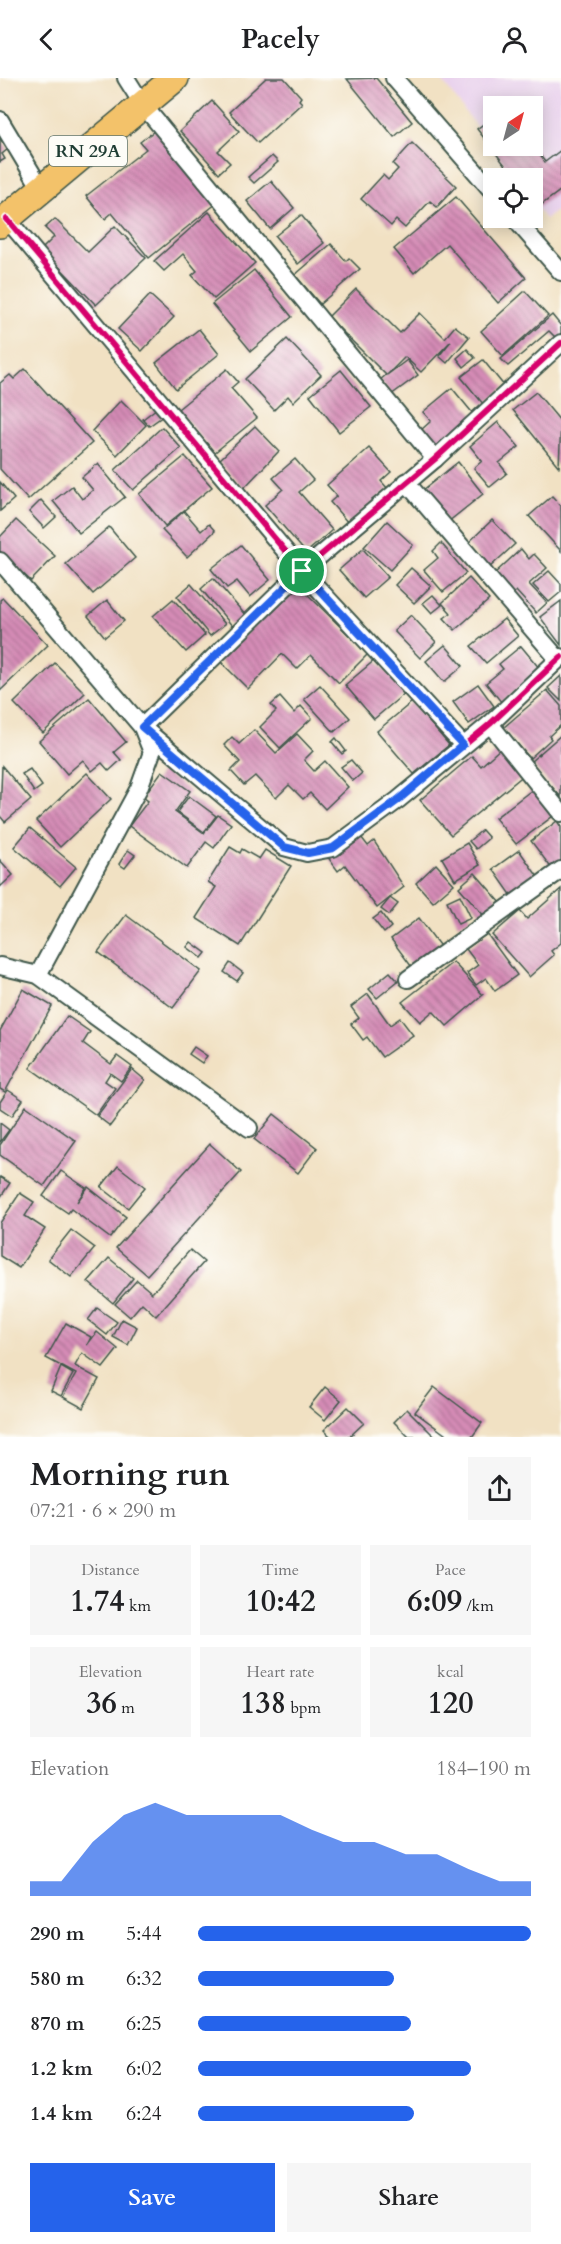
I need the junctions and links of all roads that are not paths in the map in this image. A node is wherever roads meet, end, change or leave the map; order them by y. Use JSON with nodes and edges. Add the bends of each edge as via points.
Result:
{"nodes":[{"id":1,"x":126,"y":78,"type":"edge"},
{"id":2,"x":175,"y":78,"type":"edge"},
{"id":3,"x":394,"y":78,"type":"edge"},
{"id":4,"x":143,"y":105,"type":"junction"},
{"id":5,"x":0,"y":120,"type":"edge"},
{"id":6,"x":483,"y":180,"type":"edge"},
{"id":7,"x":42,"y":190,"type":"junction"},
{"id":8,"x":3,"y":221,"type":"edge"},
{"id":9,"x":523,"y":228,"type":"edge"},
{"id":10,"x":561,"y":272,"type":"edge"},
{"id":11,"x":561,"y":343,"type":"edge"},
{"id":12,"x":435,"y":459,"type":"junction"},
{"id":13,"x":406,"y":482,"type":"junction"},
{"id":14,"x":302,"y":571,"type":"junction"},
{"id":15,"x":3,"y":572,"type":"edge"},
{"id":16,"x":560,"y":658,"type":"edge"},
{"id":17,"x":490,"y":724,"type":"junction"},
{"id":18,"x":142,"y":727,"type":"junction"},
{"id":19,"x":463,"y":745,"type":"junction"},
{"id":20,"x":560,"y":809,"type":"edge"},
{"id":21,"x":561,"y":870,"type":"edge"},
{"id":22,"x":0,"y":966,"type":"edge"},
{"id":23,"x":38,"y":975,"type":"junction"},
{"id":24,"x":408,"y":979,"type":"dead end"},
{"id":25,"x":249,"y":1128,"type":"dead end"}],
"edges":[{"from":1,"to":4,"type":"street"},
{"from":2,"to":4,"type":"main road","number":"RN 29A"},
{"from":3,"to":6,"type":"street"},
{"from":4,"to":7,"type":"main road","number":"RN 29A"},
{"from":4,"to":12,"type":"street"},
{"from":5,"to":7,"type":"street"},
{"from":7,"to":8,"type":"main road","number":"RN 29A"},
{"from":8,"to":14,"type":"street"},
{"from":9,"to":10,"type":"street"},
{"from":11,"to":12,"type":"street"},
{"from":12,"to":13,"type":"street"},
{"from":13,"to":14,"type":"street"},
{"from":13,"to":16,"type":"street"},
{"from":14,"to":18,"type":"street"},
{"from":14,"to":19,"type":"street"},
{"from":15,"to":18,"type":"street"},
{"from":16,"to":17,"type":"street"},
{"from":17,"to":19,"type":"street"},
{"from":17,"to":20,"type":"street"},
{"from":18,"to":19,"type":"street","via":[[284,847],[308,853],[333,848]]},
{"from":18,"to":23,"type":"street","via":[[152,752],[139,788]]},
{"from":21,"to":24,"type":"street"},
{"from":22,"to":23,"type":"street"},
{"from":23,"to":25,"type":"street"}]}
